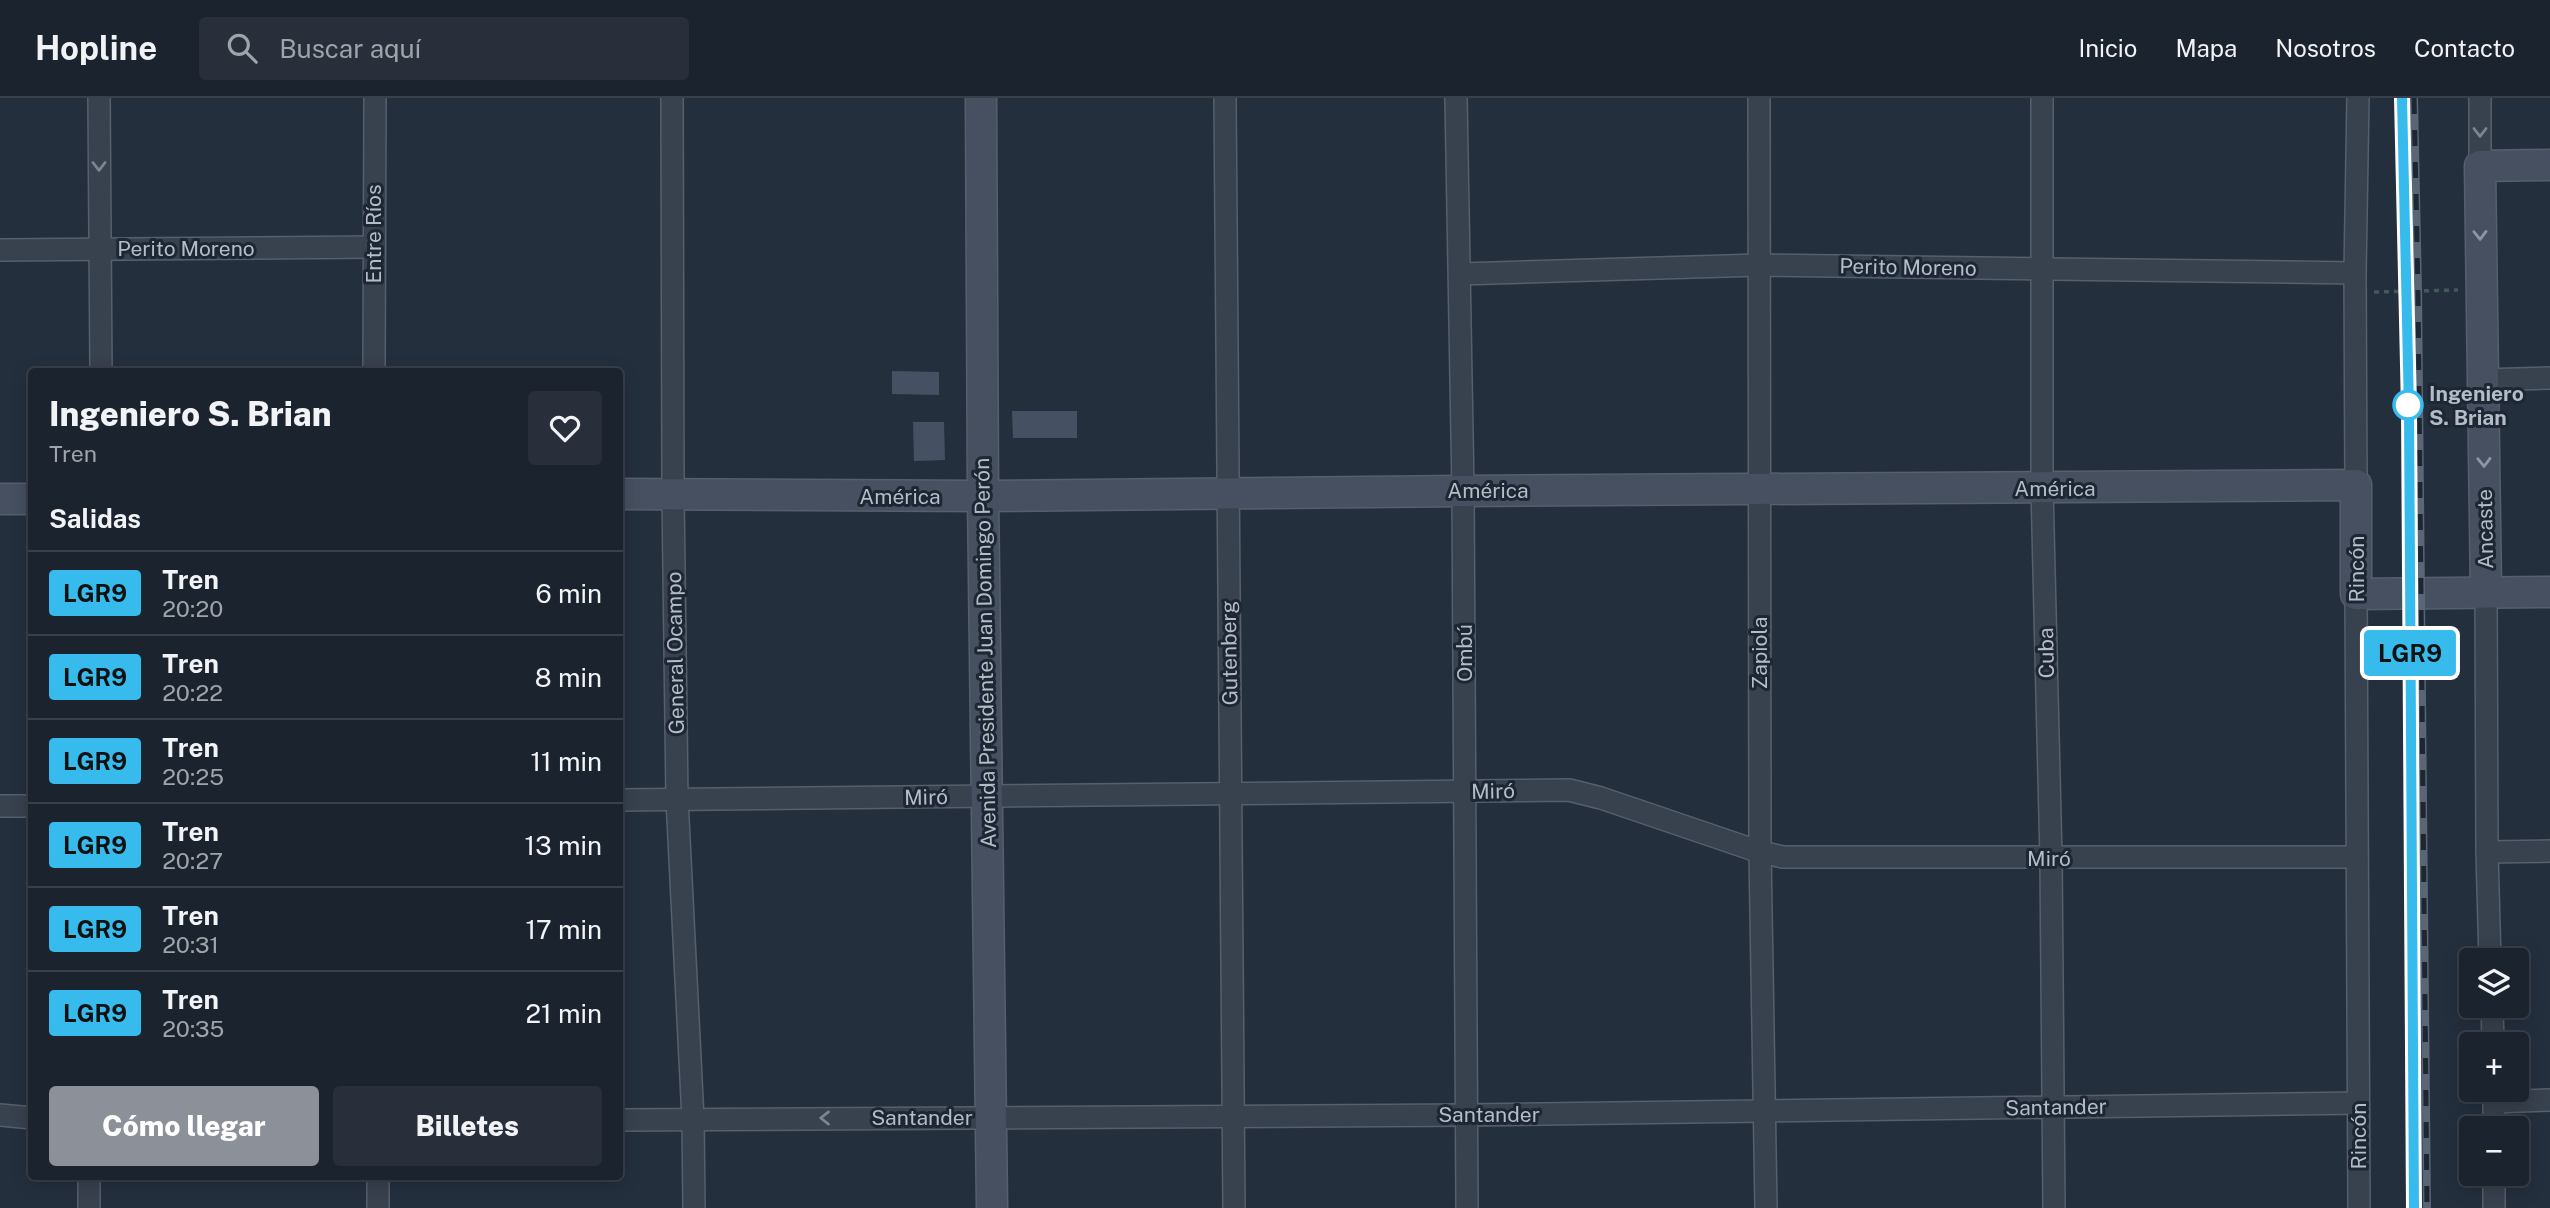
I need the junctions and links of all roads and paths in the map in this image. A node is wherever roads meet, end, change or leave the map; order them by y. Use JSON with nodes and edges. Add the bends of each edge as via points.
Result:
{"nodes":[{"id":1,"x":99,"y":98,"type":"edge"},
{"id":2,"x":375,"y":98,"type":"edge"},
{"id":3,"x":672,"y":98,"type":"edge"},
{"id":4,"x":981,"y":98,"type":"edge"},
{"id":5,"x":1225,"y":98,"type":"edge"},
{"id":6,"x":1456,"y":98,"type":"edge"},
{"id":7,"x":1759,"y":98,"type":"edge"},
{"id":8,"x":2042,"y":98,"type":"edge"},
{"id":9,"x":2358,"y":98,"type":"edge"},
{"id":10,"x":2480,"y":98,"type":"edge"},
{"id":11,"x":2550,"y":165,"type":"edge"},
{"id":12,"x":2480,"y":166,"type":"junction"},
{"id":13,"x":373,"y":247,"type":"junction"},
{"id":14,"x":100,"y":248,"type":"junction"},
{"id":15,"x":0,"y":250,"type":"edge"},
{"id":16,"x":1760,"y":265,"type":"junction"},
{"id":17,"x":2042,"y":269,"type":"junction"},
{"id":18,"x":1460,"y":274,"type":"junction"},
{"id":19,"x":2355,"y":283,"type":"junction"},
{"id":20,"x":2481,"y":290,"type":"junction"},
{"id":21,"x":101,"y":368,"type":"edge"},
{"id":22,"x":374,"y":368,"type":"edge"},
{"id":23,"x":2550,"y":379,"type":"edge"},
{"id":24,"x":2482,"y":380,"type":"junction"},
{"id":25,"x":2356,"y":485,"type":"junction"},
{"id":26,"x":1758,"y":488,"type":"junction"},
{"id":27,"x":2042,"y":488,"type":"junction"},
{"id":28,"x":1463,"y":491,"type":"junction"},
{"id":29,"x":1228,"y":493,"type":"junction"},
{"id":30,"x":623,"y":494,"type":"edge"},
{"id":31,"x":673,"y":494,"type":"junction"},
{"id":32,"x":982,"y":496,"type":"junction"},
{"id":33,"x":0,"y":499,"type":"edge"},
{"id":34,"x":28,"y":499,"type":"edge"},
{"id":35,"x":2486,"y":592,"type":"junction"},
{"id":36,"x":2550,"y":592,"type":"edge"},
{"id":37,"x":2356,"y":594,"type":"junction"},
{"id":38,"x":1465,"y":791,"type":"junction"},
{"id":39,"x":1231,"y":795,"type":"junction"},
{"id":40,"x":988,"y":796,"type":"junction"},
{"id":41,"x":677,"y":799,"type":"junction"},
{"id":42,"x":623,"y":800,"type":"edge"},
{"id":43,"x":0,"y":806,"type":"edge"},
{"id":44,"x":28,"y":806,"type":"edge"},
{"id":45,"x":2550,"y":851,"type":"edge"},
{"id":46,"x":1760,"y":852,"type":"junction"},
{"id":47,"x":2487,"y":852,"type":"junction"},
{"id":48,"x":2356,"y":857,"type":"junction"},
{"id":49,"x":2051,"y":859,"type":"junction"},
{"id":50,"x":2490,"y":948,"type":"edge"},
{"id":51,"x":2529,"y":1098,"type":"edge"},
{"id":52,"x":2550,"y":1100,"type":"edge"},
{"id":53,"x":2358,"y":1103,"type":"junction"},
{"id":54,"x":2055,"y":1107,"type":"junction"},
{"id":55,"x":1764,"y":1112,"type":"junction"},
{"id":56,"x":0,"y":1115,"type":"edge"},
{"id":57,"x":1234,"y":1115,"type":"junction"},
{"id":58,"x":1468,"y":1115,"type":"junction"},
{"id":59,"x":991,"y":1117,"type":"junction"},
{"id":60,"x":28,"y":1118,"type":"edge"},
{"id":61,"x":693,"y":1119,"type":"junction"},
{"id":62,"x":623,"y":1120,"type":"edge"},
{"id":63,"x":89,"y":1180,"type":"edge"},
{"id":64,"x":378,"y":1180,"type":"edge"},
{"id":65,"x":2494,"y":1186,"type":"edge"},
{"id":66,"x":89,"y":1208,"type":"edge"},
{"id":67,"x":378,"y":1208,"type":"edge"},
{"id":68,"x":694,"y":1208,"type":"edge"},
{"id":69,"x":992,"y":1208,"type":"edge"},
{"id":70,"x":1234,"y":1208,"type":"edge"},
{"id":71,"x":1467,"y":1208,"type":"edge"},
{"id":72,"x":1766,"y":1208,"type":"edge"},
{"id":73,"x":2054,"y":1208,"type":"edge"},
{"id":74,"x":2358,"y":1208,"type":"edge"},
{"id":75,"x":2494,"y":1208,"type":"edge"}],
"edges":[{"from":1,"to":14,"type":"street","one_way":true},
{"from":2,"to":13,"type":"street","name":"Entre Ríos"},
{"from":3,"to":31,"type":"street","name":"General Ocampo"},
{"from":4,"to":32,"type":"street","name":"Avenida Presidente Juan Domingo Perón"},
{"from":5,"to":29,"type":"street","name":"Gutenberg"},
{"from":6,"to":18,"type":"street","name":"Ombú"},
{"from":7,"to":16,"type":"street","name":"Zapiola"},
{"from":8,"to":17,"type":"street","name":"Cuba"},
{"from":9,"to":19,"type":"street","name":"Rincón"},
{"from":10,"to":12,"type":"street","name":"Ancaste","one_way":true},
{"from":11,"to":12,"type":"street"},
{"from":12,"to":20,"type":"street","name":"Ancaste","one_way":true},
{"from":13,"to":14,"type":"street","name":"Perito Moreno"},
{"from":13,"to":22,"type":"street","name":"Entre Ríos"},
{"from":14,"to":15,"type":"street","name":"Perito Moreno"},
{"from":14,"to":21,"type":"street"},
{"from":16,"to":17,"type":"street","name":"Perito Moreno"},
{"from":16,"to":18,"type":"street","name":"Perito Moreno"},
{"from":16,"to":26,"type":"street","name":"Zapiola"},
{"from":17,"to":19,"type":"street","name":"Perito Moreno"},
{"from":17,"to":27,"type":"street","name":"Cuba"},
{"from":18,"to":28,"type":"street","name":"Ombú"},
{"from":19,"to":20,"type":"path"},
{"from":19,"to":25,"type":"street","name":"Rincón"},
{"from":20,"to":24,"type":"street","name":"Ancaste"},
{"from":23,"to":24,"type":"street"},
{"from":24,"to":35,"type":"street","name":"Ancaste","one_way":true},
{"from":25,"to":27,"type":"street","name":"América"},
{"from":25,"to":37,"type":"street","name":"Rincón"},
{"from":26,"to":27,"type":"street","name":"América"},
{"from":26,"to":28,"type":"street","name":"América"},
{"from":26,"to":46,"type":"street","name":"Zapiola"},
{"from":27,"to":49,"type":"street","name":"Cuba"},
{"from":28,"to":29,"type":"street","name":"América"},
{"from":28,"to":38,"type":"street","name":"Ombú"},
{"from":29,"to":32,"type":"street","name":"América"},
{"from":29,"to":39,"type":"street","name":"Gutenberg"},
{"from":30,"to":31,"type":"street","name":"América"},
{"from":31,"to":32,"type":"street","name":"América"},
{"from":31,"to":41,"type":"street","name":"General Ocampo"},
{"from":32,"to":40,"type":"street","name":"Avenida Presidente Juan Domingo Perón"},
{"from":33,"to":34,"type":"street"},
{"from":35,"to":36,"type":"street"},
{"from":35,"to":37,"type":"street"},
{"from":35,"to":47,"type":"street","name":"Ancaste"},
{"from":37,"to":48,"type":"street","name":"Rincón"},
{"from":38,"to":39,"type":"street","name":"Miró"},
{"from":38,"to":46,"type":"street","name":"Miró","via":[[1584,793]]},
{"from":38,"to":58,"type":"street","name":"Ombú"},
{"from":39,"to":40,"type":"street","name":"Miró"},
{"from":39,"to":57,"type":"street","name":"Gutenberg"},
{"from":40,"to":41,"type":"street","name":"Miró"},
{"from":40,"to":59,"type":"street","name":"Avenida Presidente Juan Domingo Perón"},
{"from":41,"to":42,"type":"street","name":"Miró"},
{"from":41,"to":61,"type":"street","name":"General Ocampo"},
{"from":43,"to":44,"type":"street"},
{"from":45,"to":47,"type":"street"},
{"from":46,"to":49,"type":"street","name":"Miró","via":[[1783,857]]},
{"from":46,"to":55,"type":"street","name":"Zapiola"},
{"from":47,"to":50,"type":"street","name":"Ancaste"},
{"from":48,"to":49,"type":"street","name":"Miró"},
{"from":48,"to":53,"type":"street","name":"Rincón"},
{"from":49,"to":54,"type":"street","name":"Cuba"},
{"from":51,"to":52,"type":"street"},
{"from":53,"to":54,"type":"street","name":"Santander"},
{"from":53,"to":74,"type":"street","name":"Rincón"},
{"from":54,"to":55,"type":"street","name":"Santander"},
{"from":54,"to":73,"type":"street","name":"Cuba"},
{"from":55,"to":58,"type":"street","name":"Santander"},
{"from":55,"to":72,"type":"street","name":"Zapiola"},
{"from":56,"to":60,"type":"street"},
{"from":57,"to":58,"type":"street","name":"Santander"},
{"from":57,"to":59,"type":"street","name":"Santander"},
{"from":57,"to":70,"type":"street","name":"Gutenberg"},
{"from":58,"to":71,"type":"street","name":"Ombú"},
{"from":59,"to":61,"type":"street","name":"Santander","one_way":true},
{"from":59,"to":69,"type":"street","name":"Avenida Presidente Juan Domingo Perón"},
{"from":61,"to":62,"type":"street","name":"Santander"},
{"from":61,"to":68,"type":"street","name":"General Ocampo"},
{"from":63,"to":66,"type":"street"},
{"from":64,"to":67,"type":"street"},
{"from":65,"to":75,"type":"street"}]}
